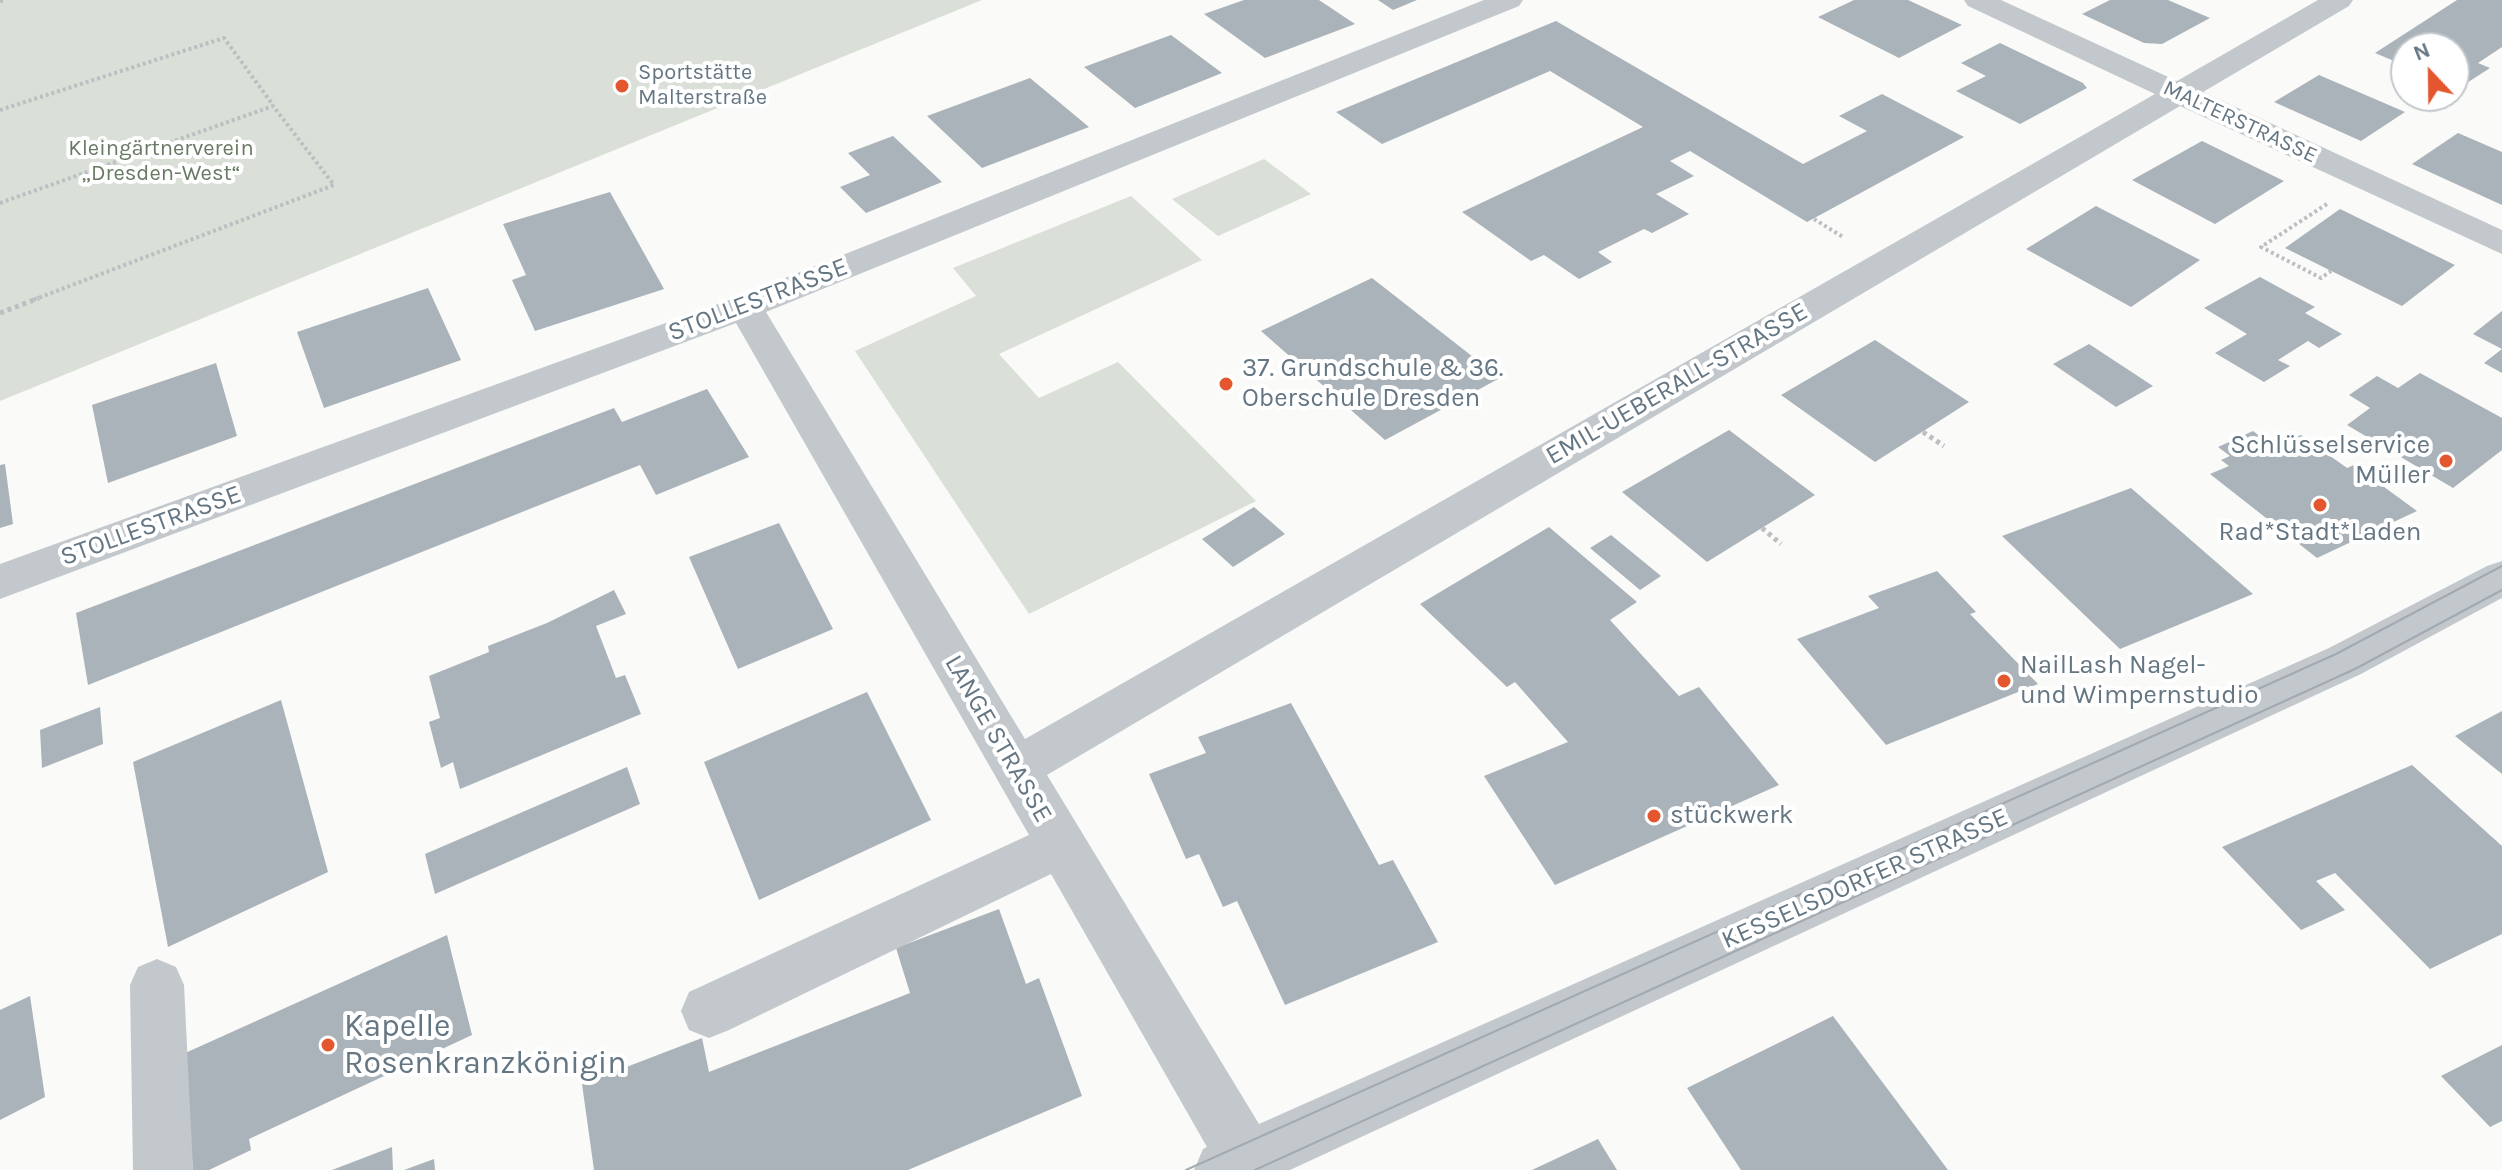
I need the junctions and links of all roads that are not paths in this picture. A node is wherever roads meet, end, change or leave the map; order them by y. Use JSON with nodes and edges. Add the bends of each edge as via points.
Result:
{"nodes":[{"id":1,"x":1509,"y":0,"type":"edge"},
{"id":2,"x":1978,"y":0,"type":"edge"},
{"id":3,"x":2339,"y":0,"type":"edge"},
{"id":4,"x":2178,"y":93,"type":"junction"},
{"id":5,"x":2502,"y":243,"type":"edge"},
{"id":6,"x":745,"y":307,"type":"junction"},
{"id":7,"x":2502,"y":578,"type":"edge"},
{"id":8,"x":0,"y":582,"type":"edge"},
{"id":9,"x":1015,"y":769,"type":"junction"},
{"id":10,"x":1060,"y":845,"type":"junction"},
{"id":11,"x":157,"y":985,"type":"dead end"},
{"id":12,"x":709,"y":1011,"type":"dead end"},
{"id":13,"x":1241,"y":1167,"type":"edge"},
{"id":14,"x":163,"y":1170,"type":"edge"}],
"edges":[{"from":1,"to":6,"type":"street","name":"STOLLESTRASSE"},
{"from":2,"to":4,"type":"street","name":"MALTERSTRASSE"},
{"from":3,"to":4,"type":"street","name":"EMIL-UEBERALL-STRASSE"},
{"from":4,"to":5,"type":"street","name":"MALTERSTRASSE"},
{"from":4,"to":9,"type":"street","name":"EMIL-UEBERALL-STRASSE"},
{"from":6,"to":8,"type":"street","name":"STOLLESTRASSE"},
{"from":6,"to":9,"type":"street","name":"LANGE STRASSE"},
{"from":7,"to":13,"type":"street","name":"KESSELSDORFER STRASSE","via":[[2345,661]]},
{"from":9,"to":10,"type":"street","name":"LANGE STRASSE"},
{"from":10,"to":12,"type":"street"},
{"from":10,"to":13,"type":"street","name":"LANGE STRASSE"},
{"from":11,"to":14,"type":"street"}]}
